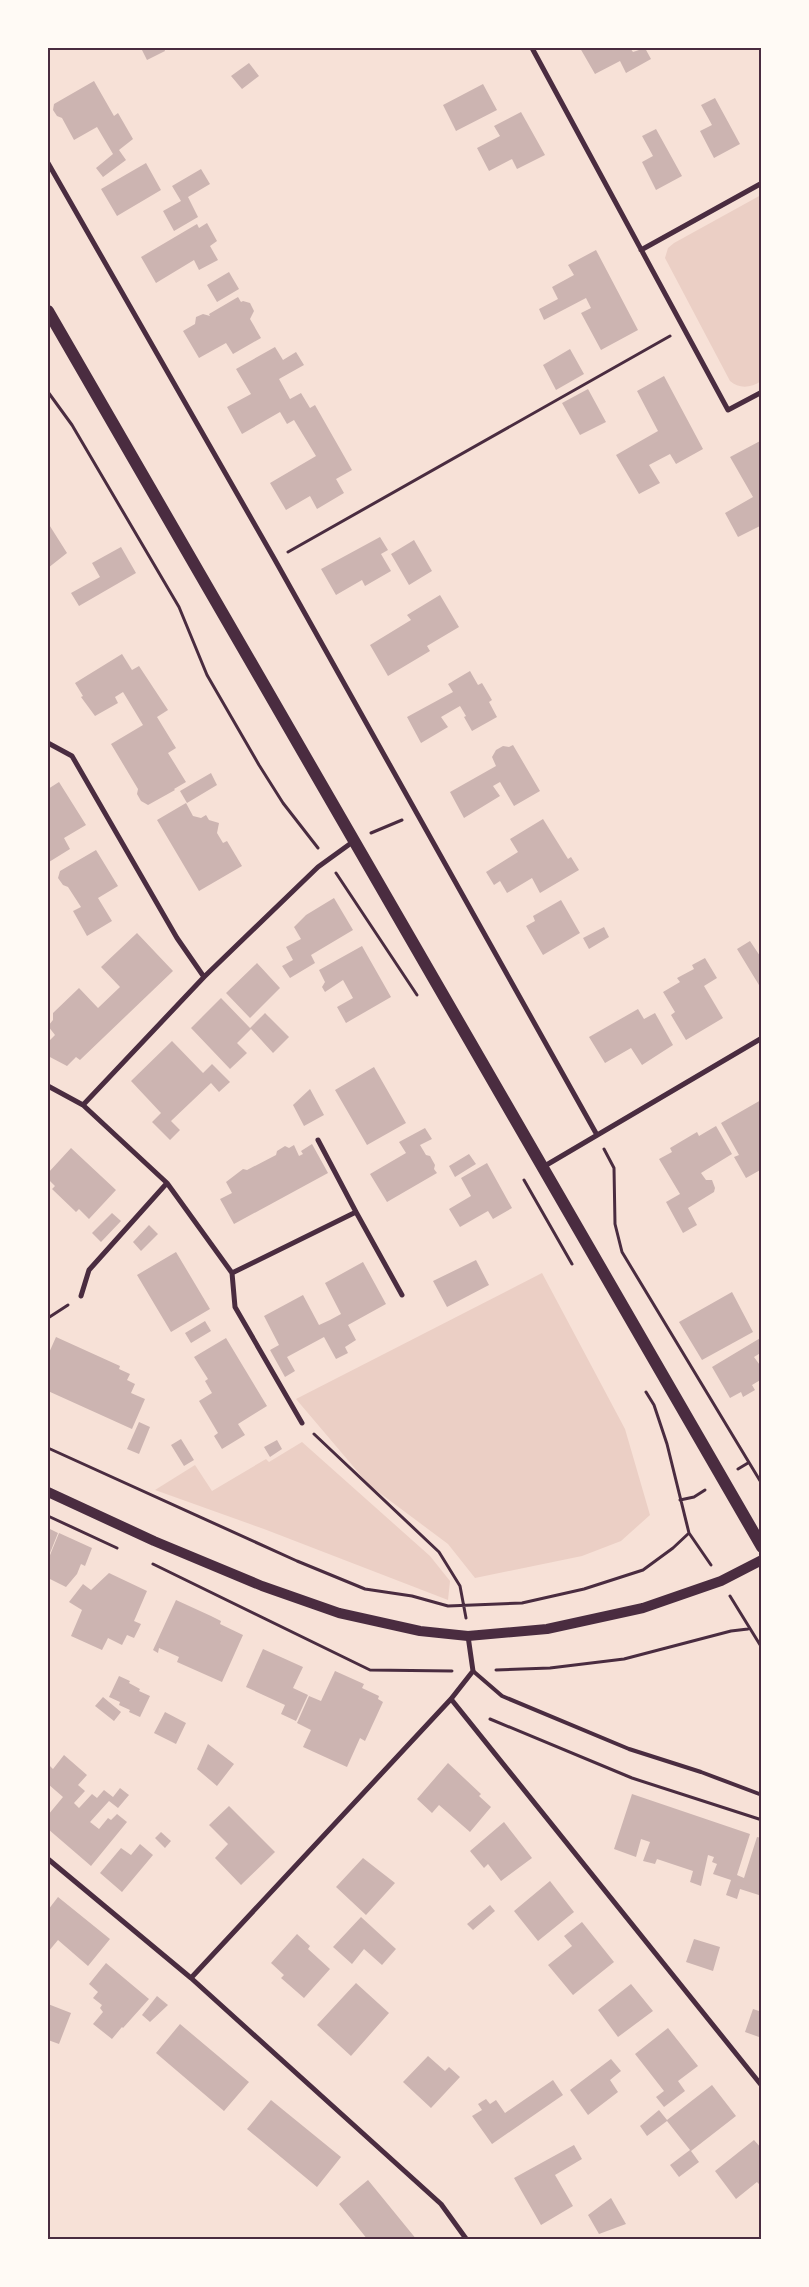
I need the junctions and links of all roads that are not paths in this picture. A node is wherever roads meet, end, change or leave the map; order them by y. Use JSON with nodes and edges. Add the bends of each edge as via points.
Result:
{"nodes":[{"id":1,"x":532,"y":48,"type":"edge"},
{"id":2,"x":48,"y":162,"type":"edge"},
{"id":3,"x":762,"y":183,"type":"edge"},
{"id":4,"x":641,"y":250,"type":"junction"},
{"id":5,"x":48,"y":311,"type":"edge"},
{"id":6,"x":762,"y":392,"type":"edge"},
{"id":7,"x":48,"y":743,"type":"edge"},
{"id":8,"x":354,"y":841,"type":"junction"},
{"id":9,"x":204,"y":977,"type":"junction"},
{"id":10,"x":762,"y":1038,"type":"edge"},
{"id":11,"x":48,"y":1086,"type":"edge"},
{"id":12,"x":83,"y":1105,"type":"junction"},
{"id":13,"x":597,"y":1136,"type":"junction"},
{"id":14,"x":318,"y":1140,"type":"dead end"},
{"id":15,"x":544,"y":1167,"type":"junction"},
{"id":16,"x":167,"y":1183,"type":"junction"},
{"id":17,"x":356,"y":1212,"type":"junction"},
{"id":18,"x":232,"y":1273,"type":"junction"},
{"id":19,"x":402,"y":1295,"type":"dead end"},
{"id":20,"x":81,"y":1296,"type":"road end"},
{"id":21,"x":302,"y":1423,"type":"road end"},
{"id":22,"x":48,"y":1492,"type":"edge"},
{"id":23,"x":762,"y":1547,"type":"edge"},
{"id":24,"x":762,"y":1560,"type":"edge"},
{"id":25,"x":468,"y":1636,"type":"junction"},
{"id":26,"x":473,"y":1671,"type":"junction"},
{"id":27,"x":451,"y":1699,"type":"junction"},
{"id":28,"x":762,"y":1795,"type":"edge"},
{"id":29,"x":48,"y":1859,"type":"edge"},
{"id":30,"x":191,"y":1978,"type":"junction"},
{"id":31,"x":762,"y":2086,"type":"edge"},
{"id":32,"x":467,"y":2240,"type":"edge"}],
"edges":[{"from":1,"to":4,"type":"street"},
{"from":2,"to":13,"type":"street"},
{"from":3,"to":4,"type":"street"},
{"from":4,"to":6,"type":"street","via":[[728,410]]},
{"from":5,"to":8,"type":"main road"},
{"from":7,"to":9,"type":"street","via":[[72,756],[177,938]]},
{"from":8,"to":9,"type":"street","via":[[326,861]]},
{"from":8,"to":15,"type":"main road"},
{"from":9,"to":12,"type":"street"},
{"from":10,"to":13,"type":"street"},
{"from":11,"to":12,"type":"street"},
{"from":12,"to":16,"type":"street"},
{"from":13,"to":15,"type":"street"},
{"from":14,"to":17,"type":"street"},
{"from":15,"to":23,"type":"main road"},
{"from":16,"to":18,"type":"street"},
{"from":16,"to":20,"type":"street","via":[[89,1270]]},
{"from":17,"to":18,"type":"street"},
{"from":17,"to":19,"type":"street"},
{"from":18,"to":21,"type":"street","via":[[235,1307]]},
{"from":22,"to":25,"type":"main road","via":[[235,1575],[330,1610],[420,1631]]},
{"from":24,"to":25,"type":"main road","via":[[721,1581],[643,1608],[547,1629]]},
{"from":25,"to":26,"type":"street"},
{"from":26,"to":27,"type":"street"},
{"from":26,"to":28,"type":"lane","via":[[502,1696],[629,1749]]},
{"from":27,"to":30,"type":"street"},
{"from":27,"to":31,"type":"street"},
{"from":29,"to":30,"type":"street"},
{"from":30,"to":32,"type":"street","via":[[441,2204]]}]}
